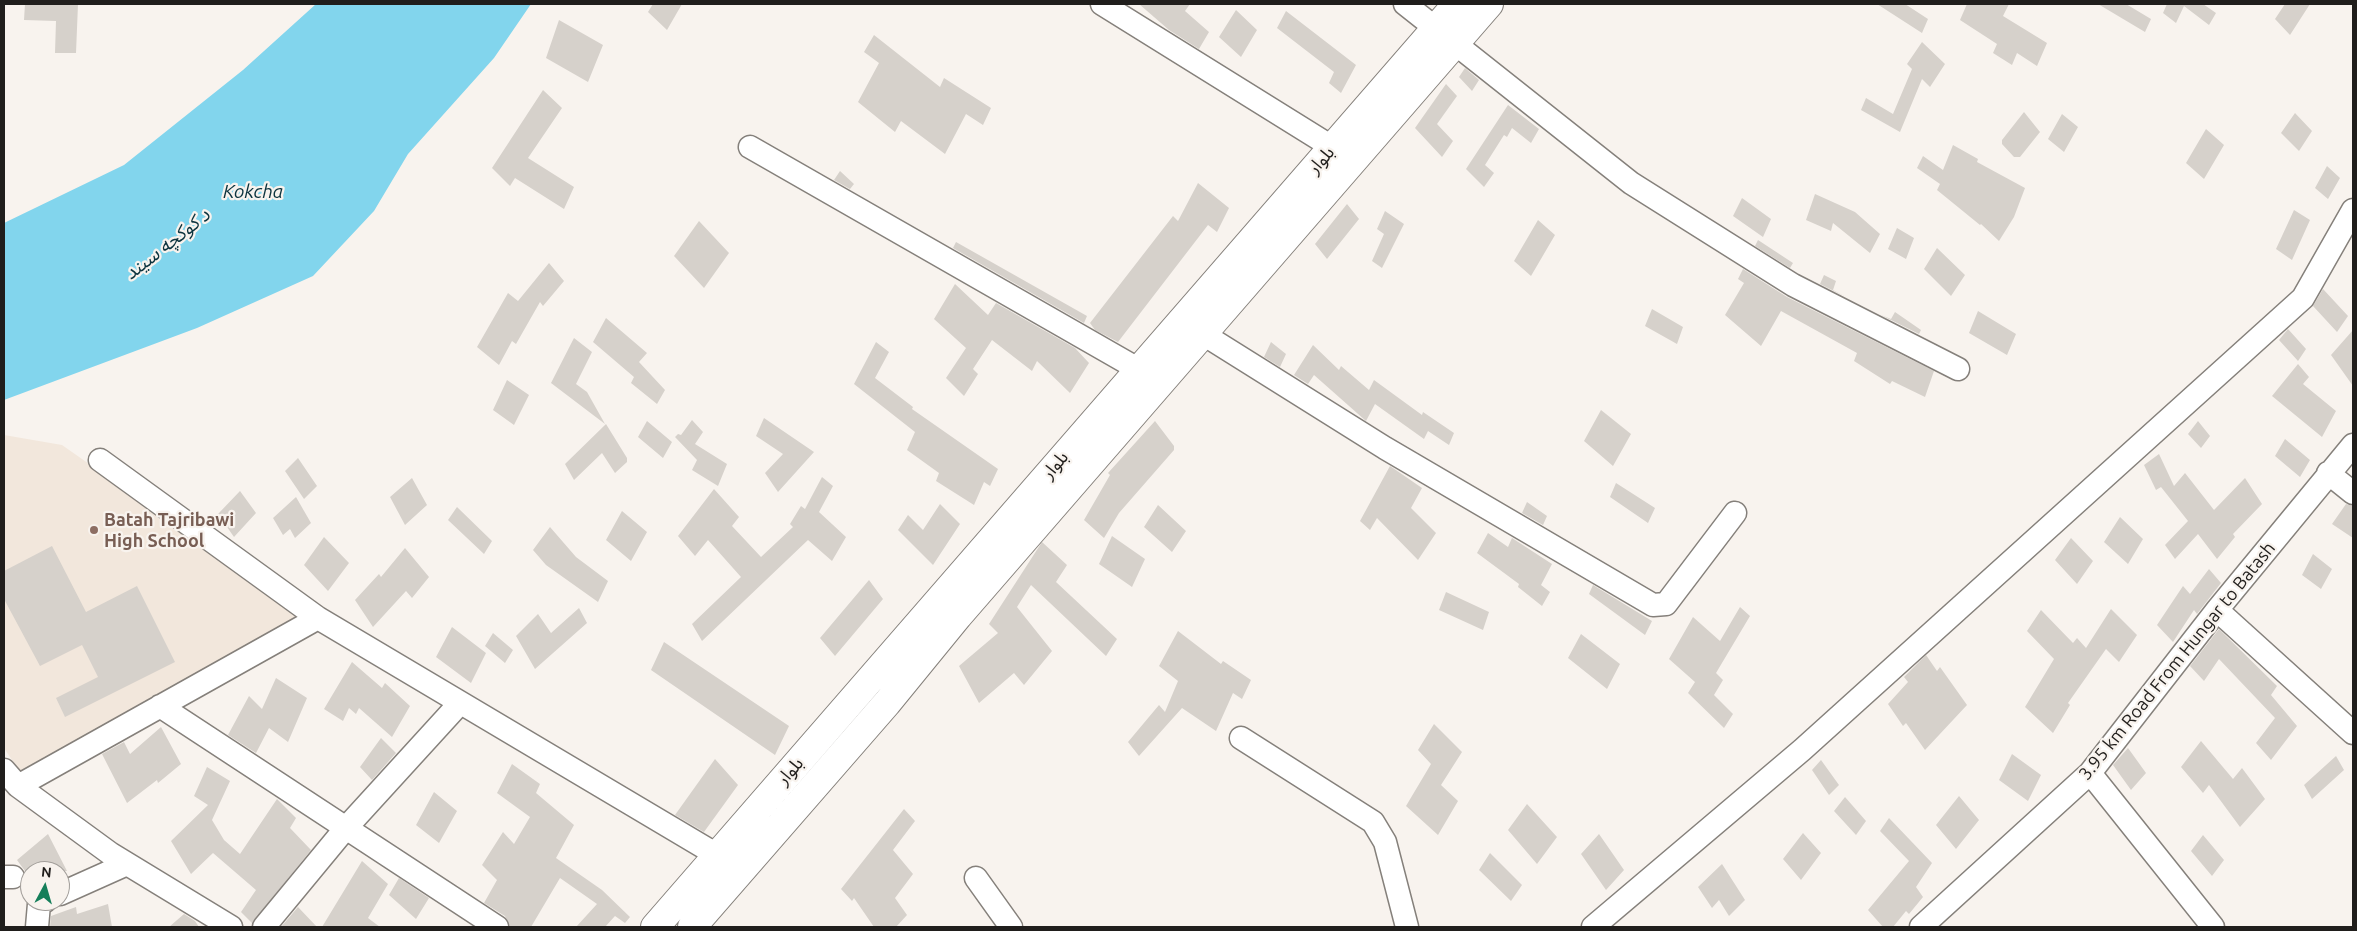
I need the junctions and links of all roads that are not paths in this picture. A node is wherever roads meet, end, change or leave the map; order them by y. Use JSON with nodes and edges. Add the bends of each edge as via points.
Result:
{"nodes":[{"id":1,"x":1102,"y":4,"type":"edge"},
{"id":2,"x":1405,"y":4,"type":"edge"},
{"id":3,"x":1457,"y":4,"type":"edge"},
{"id":4,"x":1490,"y":4,"type":"edge"},
{"id":5,"x":1445,"y":36,"type":"junction"},
{"id":6,"x":750,"y":148,"type":"dead end"},
{"id":7,"x":1332,"y":148,"type":"junction"},
{"id":8,"x":2353,"y":210,"type":"edge"},
{"id":9,"x":1203,"y":334,"type":"junction"},
{"id":10,"x":1958,"y":369,"type":"dead end"},
{"id":11,"x":1138,"y":370,"type":"junction"},
{"id":12,"x":2353,"y":445,"type":"edge"},
{"id":13,"x":100,"y":460,"type":"dead end"},
{"id":14,"x":2328,"y":473,"type":"junction"},
{"id":15,"x":2353,"y":493,"type":"edge"},
{"id":16,"x":1735,"y":513,"type":"dead end"},
{"id":17,"x":2217,"y":610,"type":"junction"},
{"id":18,"x":318,"y":618,"type":"junction"},
{"id":19,"x":460,"y":702,"type":"junction"},
{"id":20,"x":160,"y":706,"type":"junction"},
{"id":21,"x":2353,"y":732,"type":"edge"},
{"id":22,"x":1241,"y":738,"type":"dead end"},
{"id":23,"x":2090,"y":773,"type":"junction"},
{"id":24,"x":11,"y":778,"type":"edge"},
{"id":25,"x":754,"y":812,"type":"junction"},
{"id":26,"x":345,"y":829,"type":"junction"},
{"id":27,"x":777,"y":829,"type":"junction"},
{"id":28,"x":717,"y":855,"type":"junction"},
{"id":29,"x":127,"y":864,"type":"junction"},
{"id":30,"x":976,"y":878,"type":"dead end"},
{"id":31,"x":70,"y":890,"type":"edge"},
{"id":32,"x":38,"y":911,"type":"edge"},
{"id":33,"x":37,"y":927,"type":"edge"},
{"id":34,"x":231,"y":927,"type":"edge"},
{"id":35,"x":264,"y":927,"type":"edge"},
{"id":36,"x":497,"y":927,"type":"edge"},
{"id":37,"x":655,"y":927,"type":"edge"},
{"id":38,"x":692,"y":927,"type":"edge"},
{"id":39,"x":1011,"y":927,"type":"edge"},
{"id":40,"x":1407,"y":927,"type":"edge"},
{"id":41,"x":1593,"y":927,"type":"edge"},
{"id":42,"x":1922,"y":927,"type":"edge"},
{"id":43,"x":2213,"y":927,"type":"edge"}],
"edges":[{"from":1,"to":7,"type":"street"},
{"from":2,"to":5,"type":"street"},
{"from":3,"to":5,"type":"main road","name":"بلوار"},
{"from":4,"to":5,"type":"main road","name":"بلوار"},
{"from":5,"to":7,"type":"main road","name":"بلوار"},
{"from":5,"to":9,"type":"main road","name":"بلوار"},
{"from":5,"to":10,"type":"street","via":[[1631,184],[1793,285]]},
{"from":6,"to":11,"type":"street"},
{"from":7,"to":11,"type":"main road","name":"بلوار"},
{"from":8,"to":41,"type":"street","via":[[2303,298],[1802,750]]},
{"from":9,"to":16,"type":"street","via":[[1385,448],[1653,605],[1666,604]]},
{"from":9,"to":27,"type":"main road","name":"بلوار"},
{"from":11,"to":25,"type":"main road","name":"بلوار"},
{"from":12,"to":14,"type":"street","name":"3.95 km Road From Hungar to Batash"},
{"from":13,"to":18,"type":"street"},
{"from":14,"to":15,"type":"street"},
{"from":14,"to":17,"type":"street","name":"3.95 km Road From Hungar to Batash"},
{"from":17,"to":21,"type":"street"},
{"from":17,"to":23,"type":"street","name":"3.95 km Road From Hungar to Batash"},
{"from":18,"to":19,"type":"street"},
{"from":18,"to":20,"type":"street"},
{"from":19,"to":26,"type":"street"},
{"from":19,"to":28,"type":"street"},
{"from":20,"to":24,"type":"street"},
{"from":20,"to":26,"type":"street"},
{"from":22,"to":40,"type":"street","via":[[1373,822],[1385,842]]},
{"from":23,"to":42,"type":"street","name":"3.95 km Road From Hungar to Batash"},
{"from":23,"to":43,"type":"street"},
{"from":24,"to":29,"type":"street"},
{"from":25,"to":27,"type":"main road"},
{"from":25,"to":28,"type":"main road","name":"بلوار"},
{"from":26,"to":35,"type":"street"},
{"from":26,"to":36,"type":"street"},
{"from":27,"to":38,"type":"main road","name":"بلوار"},
{"from":28,"to":37,"type":"main road","name":"بلوار"},
{"from":29,"to":31,"type":"street"},
{"from":29,"to":34,"type":"street"},
{"from":30,"to":39,"type":"street"},
{"from":32,"to":33,"type":"street"}]}
